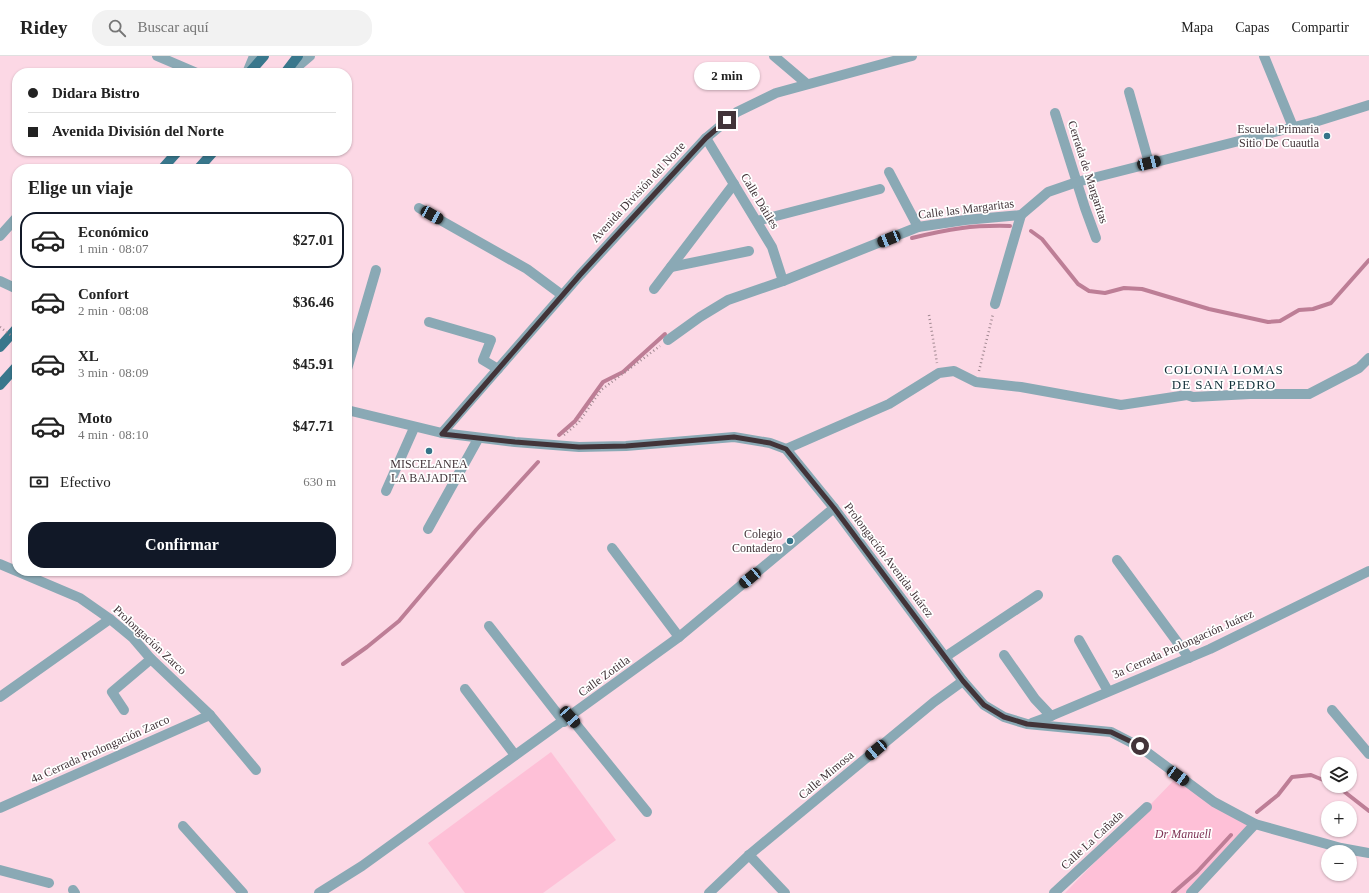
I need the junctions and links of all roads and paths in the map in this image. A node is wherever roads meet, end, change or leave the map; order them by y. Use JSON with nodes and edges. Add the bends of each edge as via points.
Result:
{"nodes":[{"id":1,"x":157,"y":56,"type":"edge"},
{"id":2,"x":254,"y":56,"type":"edge"},
{"id":3,"x":264,"y":56,"type":"edge"},
{"id":4,"x":298,"y":56,"type":"edge"},
{"id":5,"x":310,"y":56,"type":"edge"},
{"id":6,"x":774,"y":56,"type":"edge"},
{"id":7,"x":912,"y":56,"type":"edge"},
{"id":8,"x":1264,"y":56,"type":"edge"},
{"id":9,"x":185,"y":68,"type":"edge"},
{"id":10,"x":250,"y":68,"type":"edge"},
{"id":11,"x":253,"y":68,"type":"edge"},
{"id":12,"x":288,"y":68,"type":"edge"},
{"id":13,"x":296,"y":68,"type":"edge"},
{"id":14,"x":807,"y":84,"type":"junction"},
{"id":15,"x":1129,"y":92,"type":"dead end"},
{"id":16,"x":1369,"y":105,"type":"edge"},
{"id":17,"x":1055,"y":114,"type":"dead end"},
{"id":18,"x":1293,"y":127,"type":"junction"},
{"id":19,"x":706,"y":138,"type":"junction"},
{"id":20,"x":174,"y":156,"type":"edge"},
{"id":21,"x":210,"y":156,"type":"edge"},
{"id":22,"x":1149,"y":163,"type":"junction"},
{"id":23,"x":166,"y":164,"type":"edge"},
{"id":24,"x":202,"y":164,"type":"edge"},
{"id":25,"x":889,"y":172,"type":"dead end"},
{"id":26,"x":1077,"y":182,"type":"junction"},
{"id":27,"x":734,"y":184,"type":"junction"},
{"id":28,"x":880,"y":188,"type":"dead end"},
{"id":29,"x":419,"y":208,"type":"dead end"},
{"id":30,"x":1020,"y":215,"type":"junction"},
{"id":31,"x":757,"y":221,"type":"junction"},
{"id":32,"x":12,"y":223,"type":"edge"},
{"id":33,"x":918,"y":227,"type":"junction"},
{"id":34,"x":0,"y":236,"type":"edge"},
{"id":35,"x":1096,"y":238,"type":"dead end"},
{"id":36,"x":749,"y":251,"type":"dead end"},
{"id":37,"x":671,"y":267,"type":"junction"},
{"id":38,"x":376,"y":270,"type":"dead end"},
{"id":39,"x":0,"y":281,"type":"edge"},
{"id":40,"x":784,"y":281,"type":"junction"},
{"id":41,"x":12,"y":287,"type":"edge"},
{"id":42,"x":654,"y":289,"type":"dead end"},
{"id":43,"x":562,"y":295,"type":"junction"},
{"id":44,"x":995,"y":304,"type":"joint"},
{"id":45,"x":929,"y":315,"type":"dead end"},
{"id":46,"x":429,"y":322,"type":"dead end"},
{"id":47,"x":0,"y":327,"type":"edge"},
{"id":48,"x":12,"y":334,"type":"edge"},
{"id":49,"x":12,"y":336,"type":"edge"},
{"id":50,"x":668,"y":340,"type":"joint"},
{"id":51,"x":0,"y":347,"type":"edge"},
{"id":52,"x":352,"y":351,"type":"edge"},
{"id":53,"x":1369,"y":358,"type":"edge"},
{"id":54,"x":498,"y":369,"type":"junction"},
{"id":55,"x":12,"y":372,"type":"edge"},
{"id":56,"x":939,"y":373,"type":"junction"},
{"id":57,"x":976,"y":382,"type":"junction"},
{"id":58,"x":0,"y":385,"type":"edge"},
{"id":59,"x":352,"y":411,"type":"edge"},
{"id":60,"x":579,"y":422,"type":"dead end"},
{"id":61,"x":414,"y":428,"type":"junction"},
{"id":62,"x":442,"y":434,"type":"junction"},
{"id":63,"x":478,"y":439,"type":"junction"},
{"id":64,"x":786,"y":449,"type":"junction"},
{"id":65,"x":386,"y":491,"type":"dead end"},
{"id":66,"x":834,"y":508,"type":"junction"},
{"id":67,"x":428,"y":529,"type":"dead end"},
{"id":68,"x":612,"y":548,"type":"dead end"},
{"id":69,"x":1117,"y":560,"type":"dead end"},
{"id":70,"x":1,"y":565,"type":"edge"},
{"id":71,"x":12,"y":570,"type":"edge"},
{"id":72,"x":1369,"y":571,"type":"edge"},
{"id":73,"x":27,"y":576,"type":"edge"},
{"id":74,"x":1038,"y":595,"type":"dead end"},
{"id":75,"x":110,"y":619,"type":"junction"},
{"id":76,"x":489,"y":626,"type":"dead end"},
{"id":77,"x":679,"y":637,"type":"junction"},
{"id":78,"x":1078,"y":640,"type":"dead end"},
{"id":79,"x":1004,"y":655,"type":"dead end"},
{"id":80,"x":945,"y":657,"type":"junction"},
{"id":81,"x":1189,"y":658,"type":"junction"},
{"id":82,"x":151,"y":659,"type":"junction"},
{"id":83,"x":963,"y":681,"type":"junction"},
{"id":84,"x":465,"y":689,"type":"dead end"},
{"id":85,"x":1108,"y":691,"type":"junction"},
{"id":86,"x":0,"y":697,"type":"edge"},
{"id":87,"x":124,"y":710,"type":"dead end"},
{"id":88,"x":1332,"y":710,"type":"dead end"},
{"id":89,"x":210,"y":715,"type":"junction"},
{"id":90,"x":1051,"y":716,"type":"junction"},
{"id":91,"x":567,"y":719,"type":"junction"},
{"id":92,"x":1027,"y":724,"type":"junction"},
{"id":93,"x":1369,"y":754,"type":"edge"},
{"id":94,"x":515,"y":755,"type":"junction"},
{"id":95,"x":256,"y":770,"type":"dead end"},
{"id":96,"x":1147,"y":807,"type":"dead end"},
{"id":97,"x":0,"y":808,"type":"edge"},
{"id":98,"x":647,"y":812,"type":"dead end"},
{"id":99,"x":1255,"y":824,"type":"junction"},
{"id":100,"x":183,"y":826,"type":"dead end"},
{"id":101,"x":1369,"y":853,"type":"edge"},
{"id":102,"x":749,"y":855,"type":"junction"},
{"id":103,"x":0,"y":870,"type":"edge"},
{"id":104,"x":49,"y":883,"type":"dead end"},
{"id":105,"x":243,"y":893,"type":"edge"},
{"id":106,"x":319,"y":893,"type":"edge"},
{"id":107,"x":709,"y":893,"type":"edge"},
{"id":108,"x":785,"y":893,"type":"edge"},
{"id":109,"x":1054,"y":893,"type":"edge"},
{"id":110,"x":1191,"y":893,"type":"edge"}],
"edges":[{"from":1,"to":9,"type":"street"},
{"from":2,"to":10,"type":"street"},
{"from":3,"to":11,"type":"main road"},
{"from":4,"to":12,"type":"main road"},
{"from":5,"to":13,"type":"street"},
{"from":6,"to":14,"type":"street"},
{"from":7,"to":14,"type":"street","name":"Avenida División del Norte"},
{"from":8,"to":18,"type":"street"},
{"from":14,"to":19,"type":"street","name":"Avenida División del Norte","via":[[776,93],[737,112]]},
{"from":15,"to":22,"type":"street"},
{"from":16,"to":18,"type":"street","name":"Calle las Margaritas"},
{"from":17,"to":26,"type":"street","name":"Cerrada de Margaritas"},
{"from":18,"to":22,"type":"street","name":"Calle las Margaritas"},
{"from":19,"to":27,"type":"street","name":"Calle Dátiles"},
{"from":19,"to":43,"type":"street","name":"Avenida División del Norte"},
{"from":20,"to":23,"type":"main road"},
{"from":21,"to":24,"type":"main road"},
{"from":22,"to":26,"type":"street","name":"Calle las Margaritas"},
{"from":25,"to":33,"type":"street"},
{"from":26,"to":30,"type":"street","name":"Calle las Margaritas","via":[[1048,192]]},
{"from":26,"to":35,"type":"street","name":"Cerrada de Margaritas"},
{"from":27,"to":31,"type":"street","name":"Calle Dátiles"},
{"from":27,"to":37,"type":"street"},
{"from":28,"to":31,"type":"street"},
{"from":29,"to":43,"type":"street","via":[[528,269]]},
{"from":30,"to":33,"type":"street","name":"Calle las Margaritas"},
{"from":30,"to":44,"type":"street"},
{"from":31,"to":40,"type":"street","name":"Calle Dátiles","via":[[772,247]]},
{"from":32,"to":34,"type":"street"},
{"from":33,"to":40,"type":"street","name":"Calle las Margaritas"},
{"from":36,"to":37,"type":"street"},
{"from":37,"to":42,"type":"street"},
{"from":38,"to":52,"type":"street"},
{"from":39,"to":41,"type":"street"},
{"from":40,"to":50,"type":"street","name":"Calle las Margaritas","via":[[728,300]]},
{"from":43,"to":54,"type":"street","name":"Avenida División del Norte"},
{"from":44,"to":57,"type":"path"},
{"from":45,"to":56,"type":"path"},
{"from":46,"to":54,"type":"street","via":[[491,340],[483,360]]},
{"from":47,"to":49,"type":"path","bridge":true},
{"from":48,"to":51,"type":"main road"},
{"from":50,"to":60,"type":"path","via":[[601,390]]},
{"from":53,"to":57,"type":"street","via":[[1359,368],[1309,394],[1193,397],[1187,395],[1121,405],[1021,387]]},
{"from":54,"to":62,"type":"street","name":"Avenida División del Norte"},
{"from":55,"to":58,"type":"main road"},
{"from":56,"to":57,"type":"street","via":[[954,371]]},
{"from":56,"to":64,"type":"street","via":[[889,404]]},
{"from":59,"to":61,"type":"street"},
{"from":61,"to":62,"type":"street"},
{"from":61,"to":65,"type":"street"},
{"from":62,"to":63,"type":"street"},
{"from":63,"to":64,"type":"street","via":[[579,447],[626,446],[734,437],[765,441]]},
{"from":63,"to":67,"type":"street"},
{"from":64,"to":66,"type":"street","name":"Prolongación Avenida Juárez"},
{"from":66,"to":77,"type":"street","name":"Calle Zotitla"},
{"from":66,"to":80,"type":"street","name":"Prolongación Avenida Juárez"},
{"from":68,"to":77,"type":"street"},
{"from":69,"to":81,"type":"street"},
{"from":70,"to":71,"type":"street","name":"Prolongación Zarco"},
{"from":72,"to":81,"type":"street","name":"3a Cerrada Prolongación Juárez"},
{"from":73,"to":75,"type":"street","name":"Prolongación Zarco","via":[[80,598]]},
{"from":74,"to":80,"type":"street"},
{"from":75,"to":82,"type":"street","name":"Prolongación Zarco","via":[[133,638]]},
{"from":75,"to":86,"type":"street"},
{"from":76,"to":91,"type":"street"},
{"from":77,"to":91,"type":"street","name":"Calle Zotitla"},
{"from":78,"to":85,"type":"street"},
{"from":79,"to":90,"type":"street","via":[[1035,699]]},
{"from":80,"to":83,"type":"street","name":"Prolongación Avenida Juárez"},
{"from":81,"to":85,"type":"street","name":"3a Cerrada Prolongación Juárez"},
{"from":82,"to":87,"type":"street","via":[[112,692]]},
{"from":82,"to":89,"type":"street","name":"Prolongación Zarco"},
{"from":83,"to":92,"type":"street","name":"Prolongación Avenida Juárez","via":[[984,705],[1004,717]]},
{"from":83,"to":102,"type":"street","name":"Calle Mimosa","via":[[934,702]]},
{"from":84,"to":94,"type":"street"},
{"from":85,"to":90,"type":"street","name":"3a Cerrada Prolongación Juárez"},
{"from":88,"to":93,"type":"street"},
{"from":89,"to":95,"type":"street","name":"Prolongación Zarco"},
{"from":89,"to":97,"type":"street","name":"4a Cerrada Prolongación Zarco"},
{"from":90,"to":92,"type":"street","name":"3a Cerrada Prolongación Juárez"},
{"from":91,"to":94,"type":"street","name":"Calle Zotitla"},
{"from":91,"to":98,"type":"street"},
{"from":92,"to":99,"type":"street","name":"Prolongación Avenida Juárez","via":[[1111,732],[1140,746],[1214,802]]},
{"from":94,"to":106,"type":"street","name":"Calle Zotitla","via":[[362,866]]},
{"from":96,"to":109,"type":"street","name":"Calle La Cañada"},
{"from":99,"to":101,"type":"street","name":"Prolongación Avenida Juárez","via":[[1341,848]]},
{"from":99,"to":110,"type":"street"},
{"from":100,"to":105,"type":"street"},
{"from":102,"to":107,"type":"street","name":"Calle Mimosa"},
{"from":102,"to":108,"type":"street"},
{"from":103,"to":104,"type":"street"}]}
